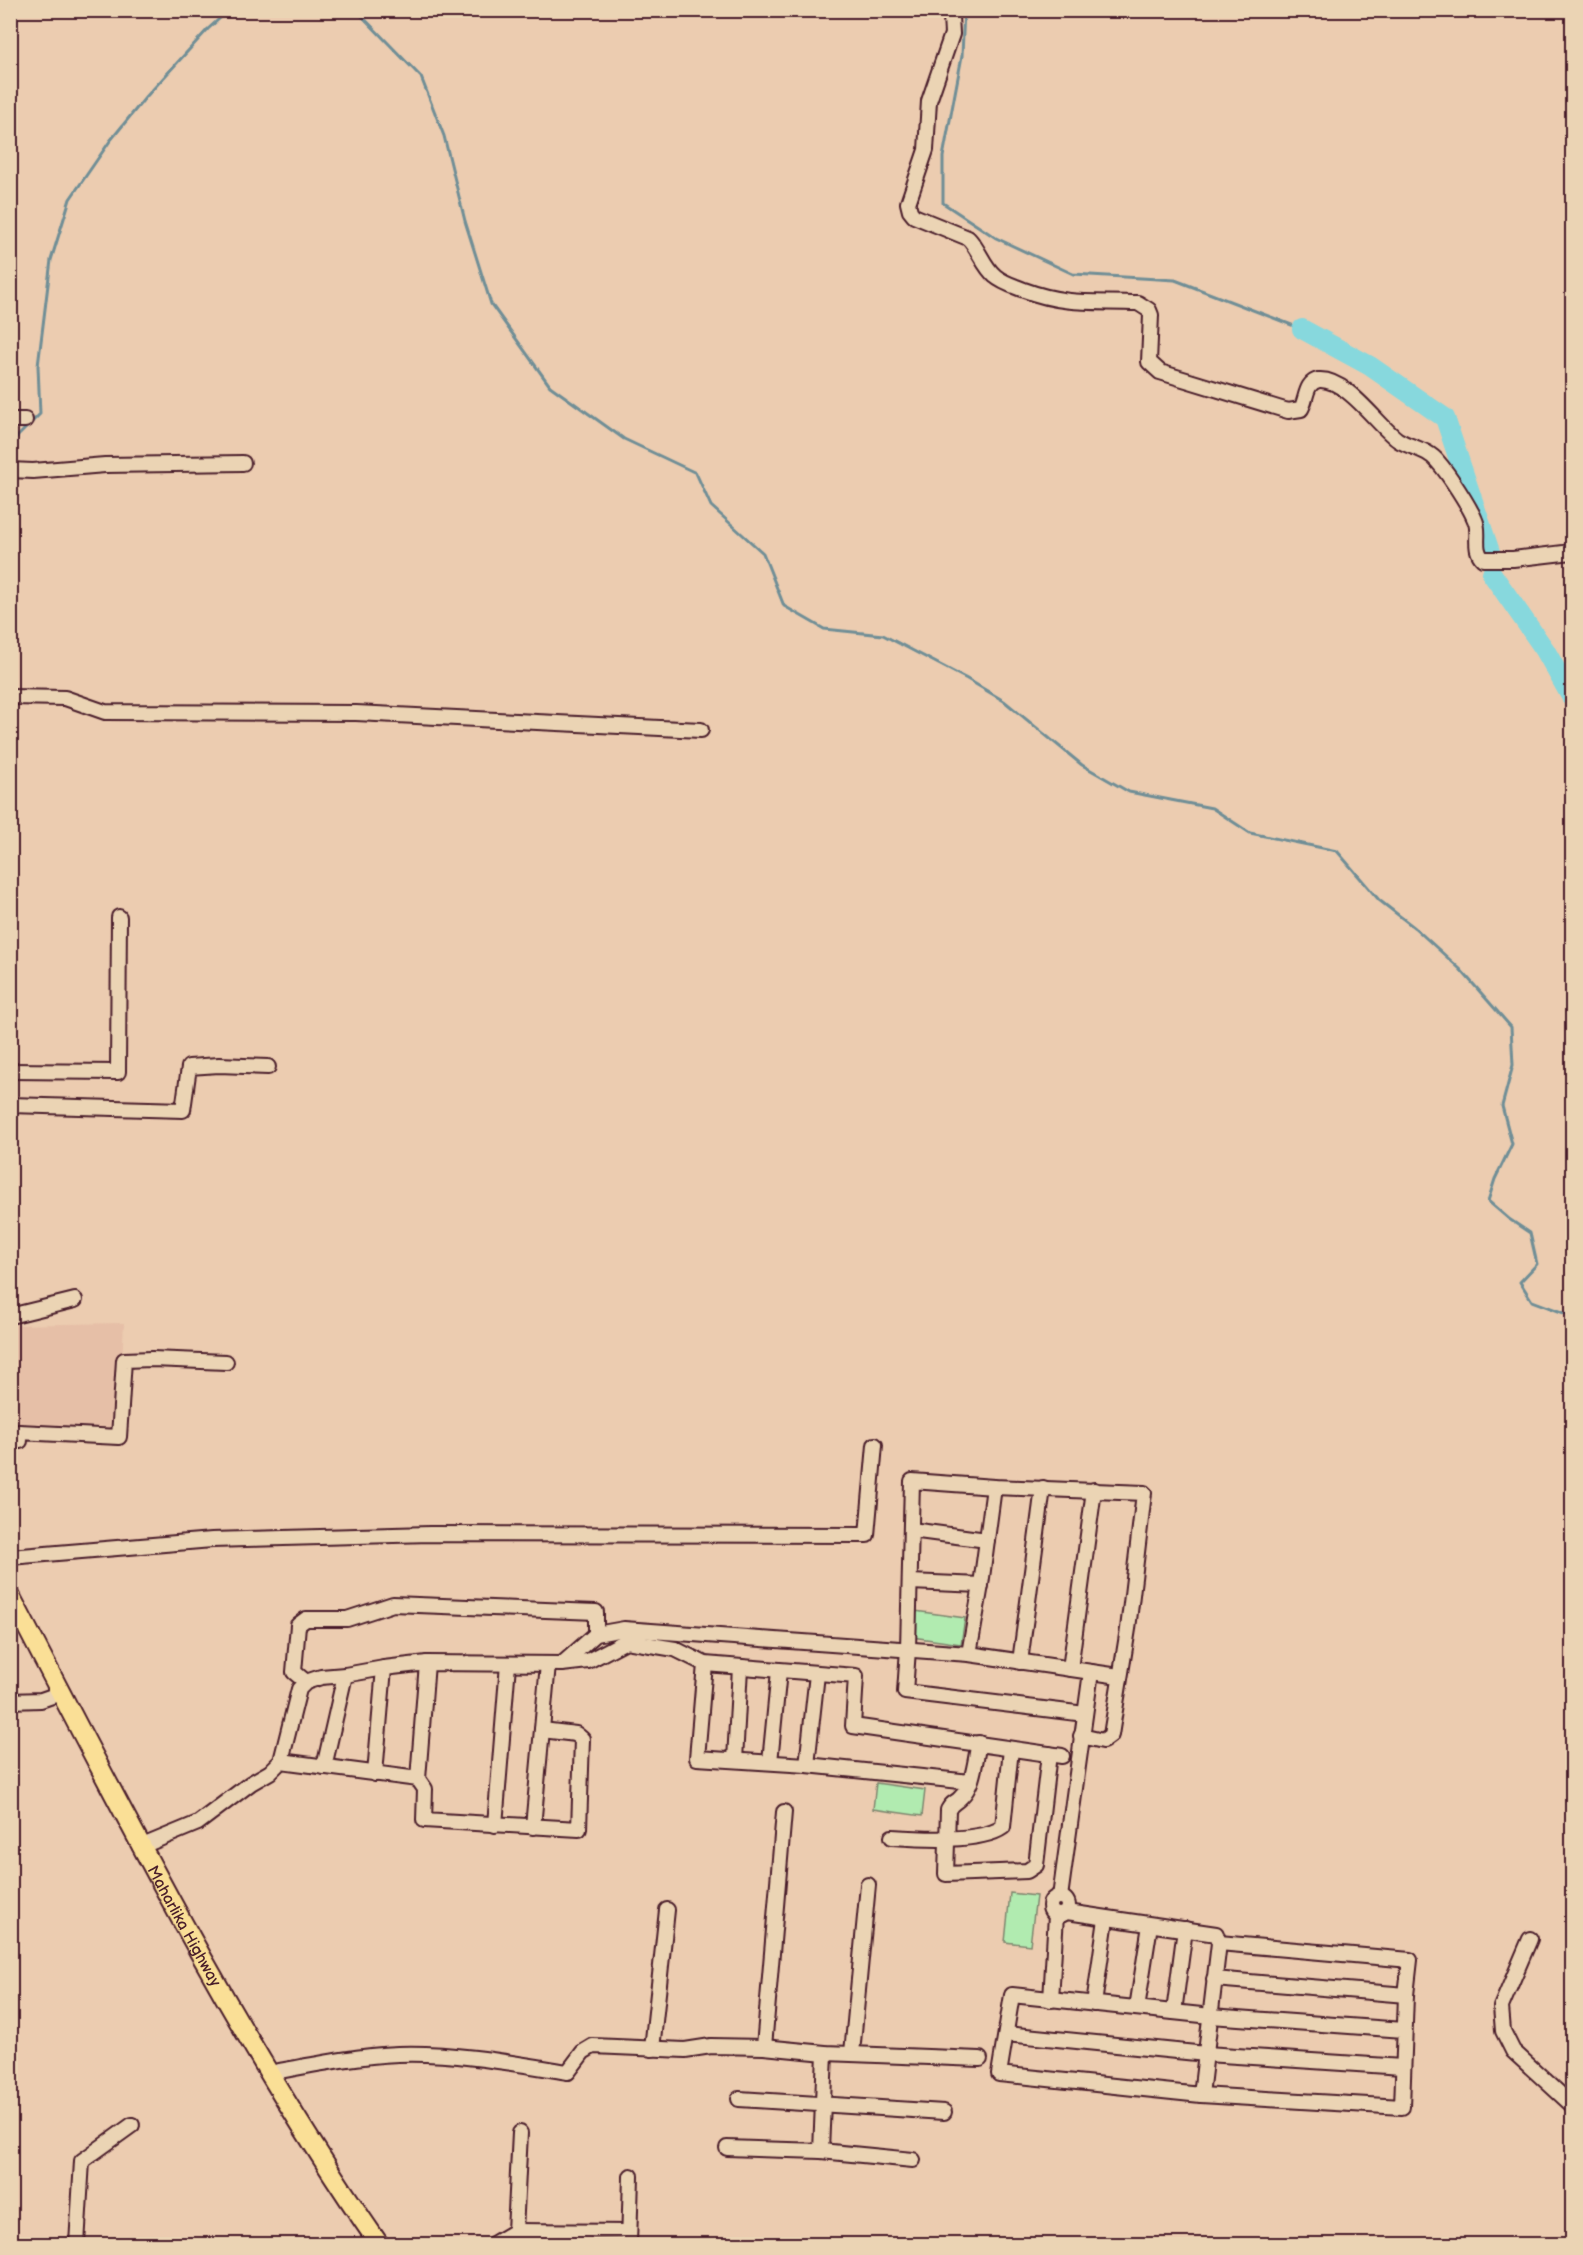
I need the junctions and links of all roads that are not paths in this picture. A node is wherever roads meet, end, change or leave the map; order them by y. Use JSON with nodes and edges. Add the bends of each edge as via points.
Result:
{"nodes":[{"id":1,"x":946,"y":10,"type":"edge"},
{"id":2,"x":10,"y":420,"type":"edge"},
{"id":3,"x":26,"y":420,"type":"dead end"},
{"id":4,"x":243,"y":463,"type":"dead end"},
{"id":5,"x":10,"y":470,"type":"edge"},
{"id":6,"x":1572,"y":552,"type":"edge"},
{"id":7,"x":10,"y":697,"type":"edge"},
{"id":8,"x":701,"y":730,"type":"dead end"},
{"id":9,"x":119,"y":917,"type":"dead end"},
{"id":10,"x":268,"y":1067,"type":"dead end"},
{"id":11,"x":10,"y":1071,"type":"edge"},
{"id":12,"x":10,"y":1105,"type":"edge"},
{"id":13,"x":75,"y":1300,"type":"dead end"},
{"id":14,"x":10,"y":1316,"type":"edge"},
{"id":15,"x":226,"y":1362,"type":"dead end"},
{"id":16,"x":10,"y":1442,"type":"edge"},
{"id":17,"x":875,"y":1445,"type":"dead end"},
{"id":18,"x":994,"y":1487,"type":"junction"},
{"id":19,"x":1043,"y":1488,"type":"junction"},
{"id":20,"x":1094,"y":1490,"type":"junction"},
{"id":21,"x":911,"y":1530,"type":"junction"},
{"id":22,"x":987,"y":1540,"type":"junction"},
{"id":23,"x":10,"y":1557,"type":"edge"},
{"id":24,"x":910,"y":1582,"type":"junction"},
{"id":25,"x":981,"y":1585,"type":"junction"},
{"id":26,"x":10,"y":1595,"type":"edge"},
{"id":27,"x":596,"y":1634,"type":"junction"},
{"id":28,"x":908,"y":1649,"type":"junction"},
{"id":29,"x":969,"y":1654,"type":"junction"},
{"id":30,"x":1020,"y":1662,"type":"junction"},
{"id":31,"x":427,"y":1664,"type":"junction"},
{"id":32,"x":508,"y":1664,"type":"junction"},
{"id":33,"x":555,"y":1664,"type":"junction"},
{"id":34,"x":705,"y":1664,"type":"junction"},
{"id":35,"x":740,"y":1667,"type":"junction"},
{"id":36,"x":384,"y":1668,"type":"junction"},
{"id":37,"x":1070,"y":1669,"type":"junction"},
{"id":38,"x":779,"y":1671,"type":"junction"},
{"id":39,"x":1091,"y":1672,"type":"junction"},
{"id":40,"x":817,"y":1674,"type":"junction"},
{"id":41,"x":345,"y":1676,"type":"junction"},
{"id":42,"x":1119,"y":1676,"type":"junction"},
{"id":43,"x":306,"y":1682,"type":"junction"},
{"id":44,"x":61,"y":1693,"type":"junction"},
{"id":45,"x":10,"y":1701,"type":"edge"},
{"id":46,"x":1085,"y":1714,"type":"junction"},
{"id":47,"x":542,"y":1730,"type":"junction"},
{"id":48,"x":1081,"y":1736,"type":"junction"},
{"id":49,"x":978,"y":1743,"type":"junction"},
{"id":50,"x":1011,"y":1749,"type":"junction"},
{"id":51,"x":735,"y":1760,"type":"junction"},
{"id":52,"x":281,"y":1761,"type":"junction"},
{"id":53,"x":770,"y":1762,"type":"junction"},
{"id":54,"x":807,"y":1765,"type":"junction"},
{"id":55,"x":324,"y":1767,"type":"junction"},
{"id":56,"x":375,"y":1774,"type":"junction"},
{"id":57,"x":418,"y":1779,"type":"junction"},
{"id":58,"x":970,"y":1782,"type":"junction"},
{"id":59,"x":784,"y":1812,"type":"dead end"},
{"id":60,"x":495,"y":1825,"type":"junction"},
{"id":61,"x":533,"y":1827,"type":"junction"},
{"id":62,"x":892,"y":1838,"type":"dead end"},
{"id":63,"x":948,"y":1839,"type":"junction"},
{"id":64,"x":140,"y":1847,"type":"junction"},
{"id":65,"x":868,"y":1885,"type":"dead end"},
{"id":66,"x":668,"y":1910,"type":"dead end"},
{"id":67,"x":1061,"y":1913,"type":"junction"},
{"id":68,"x":1106,"y":1919,"type":"junction"},
{"id":69,"x":1150,"y":1924,"type":"junction"},
{"id":70,"x":1185,"y":1929,"type":"junction"},
{"id":71,"x":1530,"y":1939,"type":"dead end"},
{"id":72,"x":1219,"y":1943,"type":"junction"},
{"id":73,"x":1214,"y":1979,"type":"junction"},
{"id":74,"x":1406,"y":1995,"type":"junction"},
{"id":75,"x":1051,"y":2000,"type":"junction"},
{"id":76,"x":1094,"y":2004,"type":"junction"},
{"id":77,"x":1137,"y":2008,"type":"junction"},
{"id":78,"x":1174,"y":2012,"type":"junction"},
{"id":79,"x":1211,"y":2016,"type":"junction"},
{"id":80,"x":1404,"y":2030,"type":"junction"},
{"id":81,"x":1006,"y":2034,"type":"junction"},
{"id":82,"x":764,"y":2047,"type":"junction"},
{"id":83,"x":652,"y":2049,"type":"junction"},
{"id":84,"x":825,"y":2053,"type":"junction"},
{"id":85,"x":852,"y":2053,"type":"junction"},
{"id":86,"x":1206,"y":2054,"type":"junction"},
{"id":87,"x":980,"y":2059,"type":"dead end"},
{"id":88,"x":1402,"y":2067,"type":"junction"},
{"id":89,"x":269,"y":2073,"type":"junction"},
{"id":90,"x":1201,"y":2095,"type":"junction"},
{"id":91,"x":739,"y":2099,"type":"dead end"},
{"id":92,"x":823,"y":2104,"type":"junction"},
{"id":93,"x":1572,"y":2105,"type":"edge"},
{"id":94,"x":944,"y":2112,"type":"dead end"},
{"id":95,"x":132,"y":2125,"type":"dead end"},
{"id":96,"x":520,"y":2133,"type":"dead end"},
{"id":97,"x":727,"y":2148,"type":"dead end"},
{"id":98,"x":821,"y":2151,"type":"junction"},
{"id":99,"x":913,"y":2160,"type":"dead end"},
{"id":100,"x":631,"y":2176,"type":"dead end"},
{"id":101,"x":515,"y":2231,"type":"junction"},
{"id":102,"x":629,"y":2238,"type":"edge"},
{"id":103,"x":77,"y":2244,"type":"edge"},
{"id":104,"x":379,"y":2244,"type":"edge"},
{"id":105,"x":494,"y":2244,"type":"edge"}],
"edges":[{"from":1,"to":6,"type":"street","via":[[951,16],[952,34],[929,101],[926,150],[909,203],[914,216],[968,238],[987,268],[1004,282],[1047,298],[1145,306],[1151,315],[1149,362],[1160,372],[1288,411],[1301,409],[1312,382],[1327,381],[1337,386],[1398,440],[1438,461],[1476,521],[1478,552],[1483,559]]},
{"from":2,"to":3,"type":"street"},
{"from":4,"to":5,"type":"street"},
{"from":7,"to":8,"type":"street","via":[[65,698],[105,712],[356,713]]},
{"from":9,"to":11,"type":"street","via":[[118,1072]]},
{"from":10,"to":12,"type":"street","via":[[189,1067],[183,1110]]},
{"from":13,"to":14,"type":"street"},
{"from":15,"to":16,"type":"street","via":[[124,1360],[119,1437],[19,1432],[20,1441]]},
{"from":17,"to":23,"type":"street","via":[[867,1534],[430,1534],[212,1540]]},
{"from":18,"to":19,"type":"street"},
{"from":18,"to":21,"type":"street","via":[[912,1481]]},
{"from":18,"to":22,"type":"street"},
{"from":19,"to":20,"type":"street"},
{"from":19,"to":30,"type":"street"},
{"from":20,"to":37,"type":"street"},
{"from":20,"to":42,"type":"street","via":[[1144,1493]]},
{"from":21,"to":22,"type":"street"},
{"from":21,"to":24,"type":"street"},
{"from":22,"to":25,"type":"street"},
{"from":24,"to":25,"type":"street"},
{"from":24,"to":28,"type":"street"},
{"from":25,"to":29,"type":"street"},
{"from":26,"to":44,"type":"highway","name":"Maharlika Highway"},
{"from":27,"to":28,"type":"street","via":[[624,1629]]},
{"from":27,"to":33,"type":"street"},
{"from":27,"to":43,"type":"street","via":[[596,1612],[393,1604],[347,1619],[306,1620],[298,1625],[294,1672]]},
{"from":28,"to":29,"type":"street"},
{"from":28,"to":46,"type":"street","via":[[905,1692]]},
{"from":29,"to":30,"type":"street"},
{"from":30,"to":37,"type":"street"},
{"from":31,"to":32,"type":"street"},
{"from":31,"to":36,"type":"street"},
{"from":31,"to":57,"type":"street"},
{"from":32,"to":33,"type":"street"},
{"from":32,"to":60,"type":"street"},
{"from":33,"to":34,"type":"street","via":[[588,1661],[626,1641],[675,1649]]},
{"from":33,"to":47,"type":"street"},
{"from":34,"to":35,"type":"street"},
{"from":34,"to":51,"type":"street","via":[[697,1758]]},
{"from":35,"to":38,"type":"street"},
{"from":35,"to":51,"type":"street"},
{"from":36,"to":41,"type":"street"},
{"from":36,"to":56,"type":"street"},
{"from":37,"to":39,"type":"street"},
{"from":38,"to":40,"type":"street"},
{"from":38,"to":53,"type":"street"},
{"from":39,"to":42,"type":"street"},
{"from":39,"to":46,"type":"street"},
{"from":40,"to":49,"type":"street","via":[[856,1676],[853,1726]]},
{"from":40,"to":54,"type":"street"},
{"from":41,"to":43,"type":"street"},
{"from":41,"to":55,"type":"street"},
{"from":42,"to":48,"type":"street","via":[[1111,1736],[1103,1741]]},
{"from":43,"to":52,"type":"street","via":[[299,1689]]},
{"from":44,"to":45,"type":"street","via":[[41,1700]]},
{"from":44,"to":64,"type":"highway","name":"Maharlika Highway"},
{"from":46,"to":48,"type":"street"},
{"from":47,"to":61,"type":"street"},
{"from":47,"to":61,"type":"street","via":[[576,1734],[582,1739],[579,1829]]},
{"from":48,"to":67,"type":"street","via":[[1060,1897],[1050,1905],[1051,1911]]},
{"from":49,"to":50,"type":"street"},
{"from":49,"to":58,"type":"street"},
{"from":50,"to":63,"type":"street","via":[[1003,1827],[995,1833]]},
{"from":50,"to":63,"type":"street","via":[[1055,1755],[1036,1865],[1027,1871],[946,1874]]},
{"from":51,"to":53,"type":"street"},
{"from":52,"to":55,"type":"street"},
{"from":52,"to":64,"type":"street","via":[[198,1822]]},
{"from":53,"to":54,"type":"street"},
{"from":54,"to":58,"type":"street"},
{"from":55,"to":56,"type":"street"},
{"from":56,"to":57,"type":"street"},
{"from":57,"to":60,"type":"street","via":[[425,1789],[424,1820]]},
{"from":58,"to":63,"type":"street","via":[[948,1810]]},
{"from":59,"to":82,"type":"street"},
{"from":60,"to":61,"type":"street"},
{"from":62,"to":63,"type":"street"},
{"from":64,"to":89,"type":"highway","name":"Maharlika Highway"},
{"from":65,"to":85,"type":"street"},
{"from":66,"to":83,"type":"street"},
{"from":67,"to":68,"type":"street"},
{"from":67,"to":75,"type":"street"},
{"from":68,"to":69,"type":"street"},
{"from":68,"to":76,"type":"street"},
{"from":69,"to":70,"type":"street"},
{"from":69,"to":77,"type":"street"},
{"from":70,"to":72,"type":"street","via":[[1216,1934]]},
{"from":70,"to":78,"type":"street"},
{"from":71,"to":93,"type":"street","via":[[1501,2007],[1503,2031],[1513,2051]]},
{"from":72,"to":73,"type":"street"},
{"from":72,"to":74,"type":"street","via":[[1410,1960]]},
{"from":73,"to":74,"type":"street"},
{"from":73,"to":79,"type":"street"},
{"from":74,"to":80,"type":"street"},
{"from":75,"to":76,"type":"street"},
{"from":75,"to":81,"type":"street","via":[[1012,1995]]},
{"from":76,"to":77,"type":"street"},
{"from":77,"to":78,"type":"street"},
{"from":78,"to":79,"type":"street"},
{"from":79,"to":80,"type":"street"},
{"from":79,"to":86,"type":"street"},
{"from":80,"to":88,"type":"street"},
{"from":81,"to":86,"type":"street"},
{"from":81,"to":90,"type":"street","via":[[999,2074]]},
{"from":82,"to":83,"type":"street"},
{"from":82,"to":84,"type":"street"},
{"from":83,"to":89,"type":"street","via":[[593,2046],[583,2052],[568,2072],[479,2059],[398,2054]]},
{"from":84,"to":85,"type":"street"},
{"from":84,"to":92,"type":"street"},
{"from":85,"to":87,"type":"street"},
{"from":86,"to":88,"type":"street"},
{"from":86,"to":90,"type":"street"},
{"from":88,"to":90,"type":"street","via":[[1402,2107]]},
{"from":89,"to":104,"type":"highway","name":"Maharlika Highway"},
{"from":91,"to":92,"type":"street"},
{"from":92,"to":94,"type":"street"},
{"from":92,"to":98,"type":"street"},
{"from":95,"to":103,"type":"street","via":[[82,2161]]},
{"from":96,"to":101,"type":"street"},
{"from":97,"to":98,"type":"street"},
{"from":98,"to":99,"type":"street"},
{"from":100,"to":102,"type":"street"},
{"from":101,"to":102,"type":"street"},
{"from":101,"to":105,"type":"street"}]}
